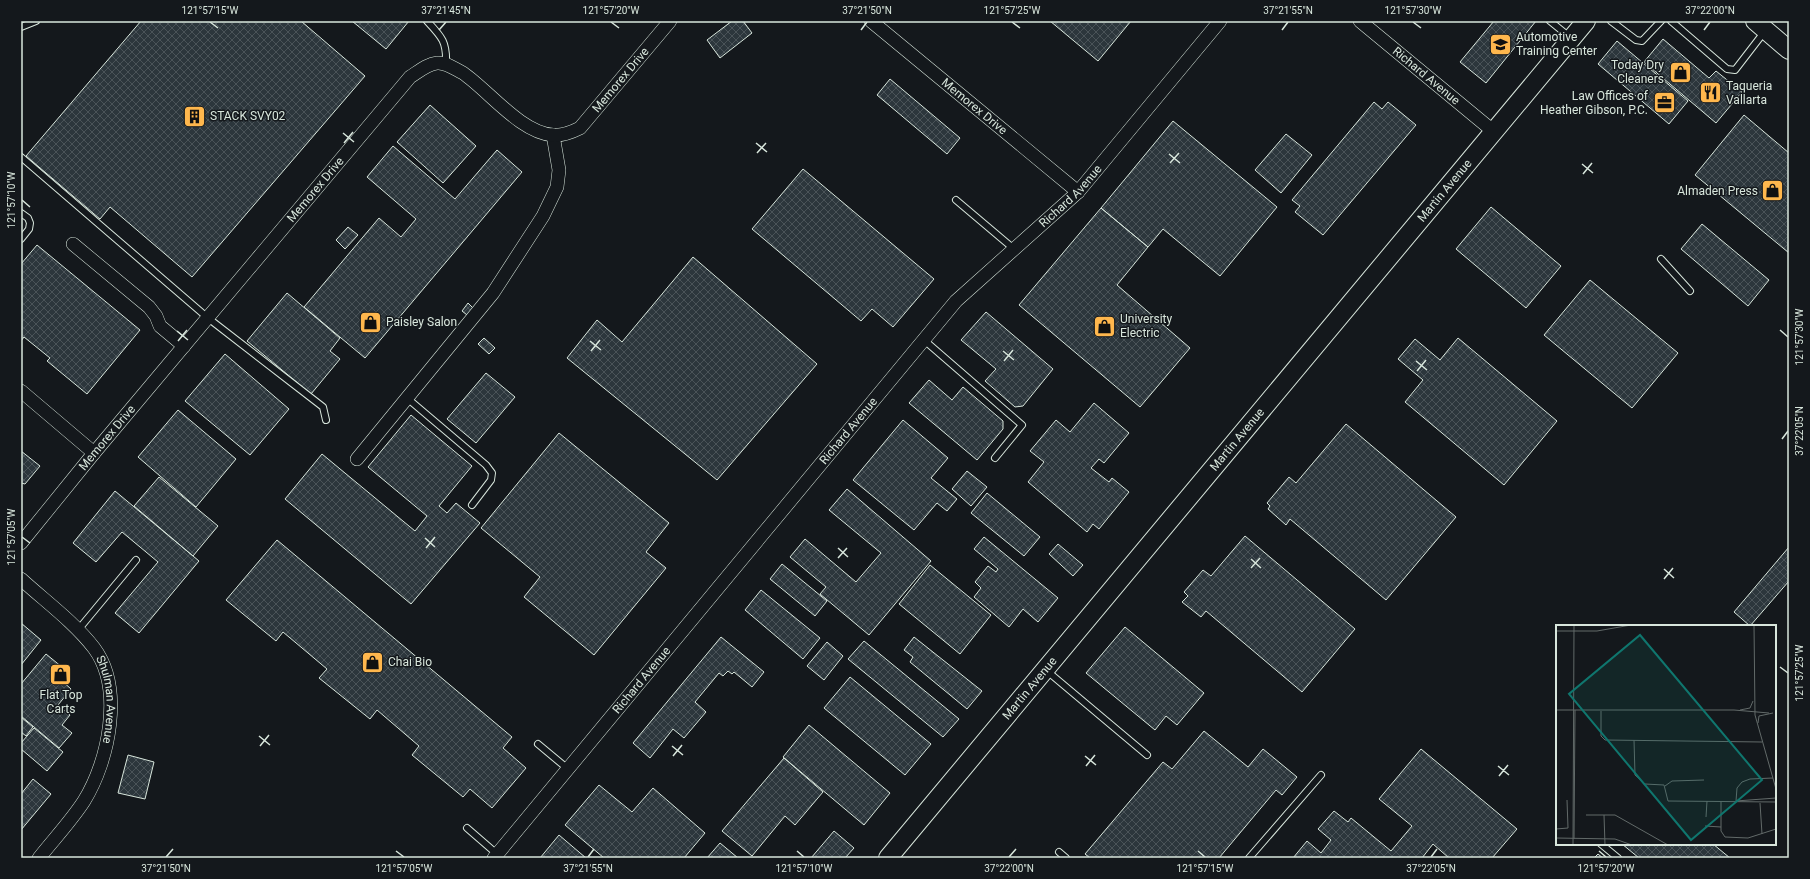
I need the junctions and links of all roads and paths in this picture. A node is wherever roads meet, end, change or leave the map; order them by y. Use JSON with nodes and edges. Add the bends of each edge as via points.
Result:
{"nodes":[{"id":1,"x":36,"y":21,"type":"edge"},
{"id":2,"x":427,"y":21,"type":"edge"},
{"id":3,"x":670,"y":21,"type":"edge"},
{"id":4,"x":871,"y":21,"type":"edge"},
{"id":5,"x":1220,"y":21,"type":"edge"},
{"id":6,"x":1360,"y":21,"type":"edge"},
{"id":7,"x":1550,"y":21,"type":"edge"},
{"id":8,"x":1586,"y":21,"type":"edge"},
{"id":9,"x":1611,"y":21,"type":"edge"},
{"id":10,"x":1661,"y":21,"type":"edge"},
{"id":11,"x":1671,"y":21,"type":"edge"},
{"id":12,"x":1760,"y":26,"type":"edge"},
{"id":13,"x":21,"y":27,"type":"edge"},
{"id":14,"x":1572,"y":38,"type":"junction"},
{"id":15,"x":1789,"y":50,"type":"edge"},
{"id":16,"x":446,"y":65,"type":"junction"},
{"id":17,"x":1493,"y":131,"type":"junction"},
{"id":18,"x":553,"y":135,"type":"junction"},
{"id":19,"x":21,"y":157,"type":"edge"},
{"id":20,"x":1078,"y":192,"type":"junction"},
{"id":21,"x":956,"y":200,"type":"dead end"},
{"id":22,"x":21,"y":213,"type":"edge"},
{"id":23,"x":21,"y":238,"type":"edge"},
{"id":24,"x":73,"y":244,"type":"dead end"},
{"id":25,"x":1014,"y":249,"type":"junction"},
{"id":26,"x":1662,"y":259,"type":"dead end"},
{"id":27,"x":1690,"y":291,"type":"dead end"},
{"id":28,"x":208,"y":318,"type":"junction"},
{"id":29,"x":924,"y":340,"type":"junction"},
{"id":30,"x":184,"y":346,"type":"junction"},
{"id":31,"x":21,"y":391,"type":"edge"},
{"id":32,"x":408,"y":398,"type":"junction"},
{"id":33,"x":326,"y":420,"type":"dead end"},
{"id":34,"x":94,"y":453,"type":"junction"},
{"id":35,"x":995,"y":458,"type":"dead end"},
{"id":36,"x":357,"y":459,"type":"dead end"},
{"id":37,"x":472,"y":505,"type":"dead end"},
{"id":38,"x":21,"y":544,"type":"edge"},
{"id":39,"x":136,"y":560,"type":"dead end"},
{"id":40,"x":21,"y":579,"type":"edge"},
{"id":41,"x":78,"y":630,"type":"junction"},
{"id":42,"x":1045,"y":670,"type":"junction"},
{"id":43,"x":538,"y":744,"type":"dead end"},
{"id":44,"x":1147,"y":755,"type":"dead end"},
{"id":45,"x":568,"y":769,"type":"junction"},
{"id":46,"x":1321,"y":774,"type":"dead end"},
{"id":47,"x":467,"y":828,"type":"dead end"},
{"id":48,"x":1602,"y":845,"type":"edge"},
{"id":49,"x":1059,"y":852,"type":"dead end"},
{"id":50,"x":496,"y":856,"type":"edge"},
{"id":51,"x":39,"y":858,"type":"edge"},
{"id":52,"x":888,"y":858,"type":"edge"},
{"id":53,"x":1066,"y":858,"type":"edge"},
{"id":54,"x":1249,"y":858,"type":"edge"},
{"id":55,"x":1618,"y":858,"type":"edge"}],
"edges":[{"from":1,"to":13,"type":"lane"},
{"from":2,"to":16,"type":"lane","via":[[442,36],[447,49]]},
{"from":3,"to":18,"type":"street","name":"Memorex Drive","via":[[580,128]]},
{"from":4,"to":20,"type":"street","name":"Memorex Drive"},
{"from":5,"to":20,"type":"street","name":"Richard Avenue"},
{"from":6,"to":17,"type":"street","name":"Richard Avenue"},
{"from":7,"to":14,"type":"lane"},
{"from":8,"to":14,"type":"street","name":"Martin Avenue"},
{"from":9,"to":10,"type":"lane","via":[[1636,40],[1642,41]]},
{"from":11,"to":12,"type":"lane","via":[[1727,70],[1734,70]]},
{"from":12,"to":15,"type":"street"},
{"from":14,"to":17,"type":"street","name":"Martin Avenue"},
{"from":16,"to":18,"type":"street","name":"Memorex Drive","via":[[452,66],[471,79],[528,127]]},
{"from":16,"to":28,"type":"street","name":"Memorex Drive","via":[[437,63],[410,77]]},
{"from":17,"to":42,"type":"street","name":"Martin Avenue"},
{"from":18,"to":32,"type":"street","via":[[559,170],[557,187],[543,216],[493,293]]},
{"from":19,"to":28,"type":"lane"},
{"from":20,"to":25,"type":"street","name":"Richard Avenue"},
{"from":21,"to":25,"type":"lane"},
{"from":22,"to":23,"type":"lane","via":[[30,223],[29,230]]},
{"from":24,"to":30,"type":"street","via":[[149,307],[160,326]]},
{"from":25,"to":29,"type":"street","name":"Richard Avenue","via":[[956,301]]},
{"from":26,"to":27,"type":"lane"},
{"from":28,"to":30,"type":"street","name":"Memorex Drive"},
{"from":28,"to":33,"type":"lane","via":[[323,406]]},
{"from":29,"to":35,"type":"lane","via":[[1022,425]]},
{"from":29,"to":45,"type":"street","name":"Richard Avenue"},
{"from":30,"to":34,"type":"street","name":"Memorex Drive"},
{"from":31,"to":34,"type":"street"},
{"from":32,"to":36,"type":"street"},
{"from":32,"to":37,"type":"lane","via":[[492,473],[492,480]]},
{"from":34,"to":38,"type":"street","name":"Memorex Drive"},
{"from":39,"to":41,"type":"lane"},
{"from":40,"to":41,"type":"street","name":"Shulman Avenue"},
{"from":41,"to":51,"type":"street","name":"Shulman Avenue","via":[[94,648],[108,677],[112,705],[109,726],[96,779],[84,801]]},
{"from":42,"to":44,"type":"lane"},
{"from":42,"to":52,"type":"street","name":"Martin Avenue"},
{"from":43,"to":45,"type":"lane"},
{"from":45,"to":50,"type":"street","name":"Richard Avenue"},
{"from":46,"to":54,"type":"lane"},
{"from":47,"to":50,"type":"lane"},
{"from":48,"to":55,"type":"lane"},
{"from":49,"to":53,"type":"lane"}]}
